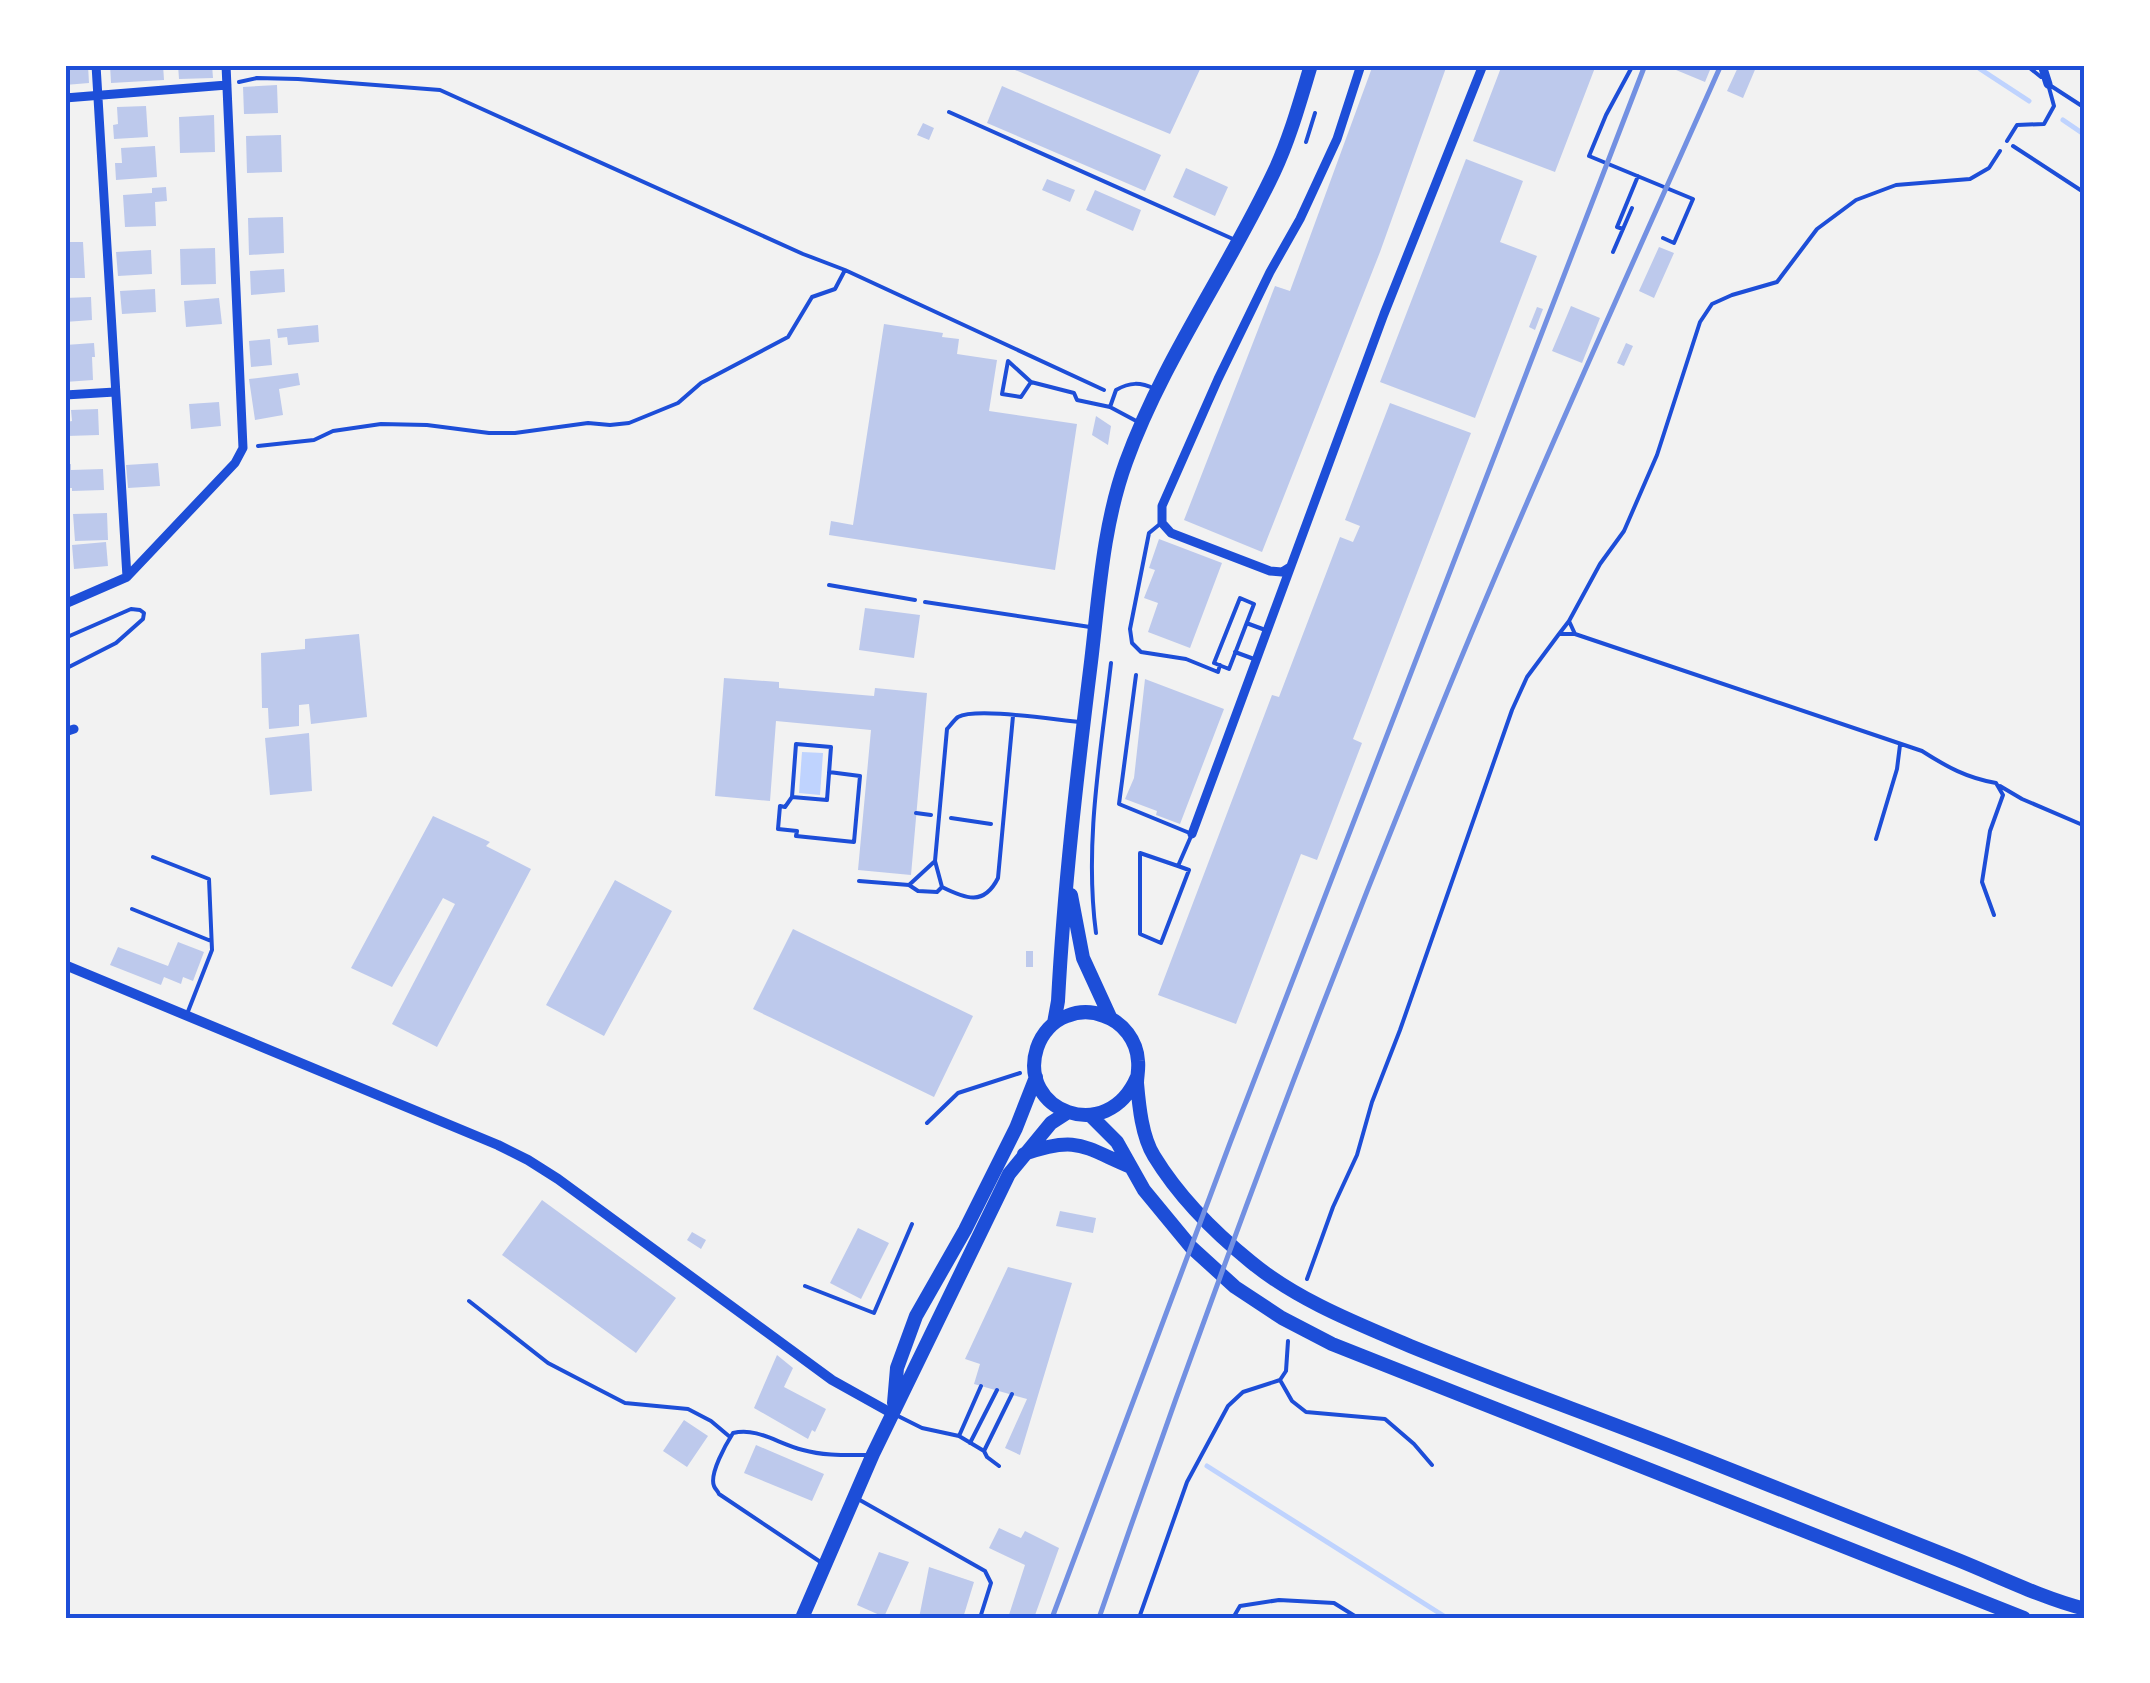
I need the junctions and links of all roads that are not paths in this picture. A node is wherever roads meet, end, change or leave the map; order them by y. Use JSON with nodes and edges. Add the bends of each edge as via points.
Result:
{"nodes":[{"id":1,"x":96,"y":65,"type":"edge"},
{"id":2,"x":226,"y":65,"type":"edge"},
{"id":3,"x":1311,"y":65,"type":"edge"},
{"id":4,"x":1361,"y":65,"type":"edge"},
{"id":5,"x":1483,"y":65,"type":"edge"},
{"id":6,"x":2026,"y":65,"type":"edge"},
{"id":7,"x":2042,"y":65,"type":"edge"},
{"id":8,"x":2048,"y":84,"type":"junction"},
{"id":9,"x":228,"y":85,"type":"junction"},
{"id":10,"x":98,"y":96,"type":"junction"},
{"id":11,"x":65,"y":98,"type":"edge"},
{"id":12,"x":2085,"y":108,"type":"edge"},
{"id":13,"x":950,"y":112,"type":"dead end"},
{"id":14,"x":2007,"y":142,"type":"road end"},
{"id":15,"x":1238,"y":241,"type":"junction"},
{"id":16,"x":1031,"y":382,"type":"junction"},
{"id":17,"x":1158,"y":390,"type":"junction"},
{"id":18,"x":115,"y":392,"type":"junction"},
{"id":19,"x":65,"y":396,"type":"edge"},
{"id":20,"x":1110,"y":406,"type":"junction"},
{"id":21,"x":1142,"y":424,"type":"junction"},
{"id":22,"x":1162,"y":523,"type":"junction"},
{"id":23,"x":1292,"y":566,"type":"junction"},
{"id":24,"x":126,"y":577,"type":"junction"},
{"id":25,"x":925,"y":602,"type":"road end"},
{"id":26,"x":65,"y":604,"type":"edge"},
{"id":27,"x":1247,"y":623,"type":"junction"},
{"id":28,"x":1095,"y":628,"type":"junction"},
{"id":29,"x":1268,"y":631,"type":"junction"},
{"id":30,"x":1236,"y":652,"type":"junction"},
{"id":31,"x":1256,"y":660,"type":"junction"},
{"id":32,"x":1220,"y":666,"type":"junction"},
{"id":33,"x":1136,"y":675,"type":"dead end"},
{"id":34,"x":1013,"y":716,"type":"junction"},
{"id":35,"x":1083,"y":722,"type":"junction"},
{"id":36,"x":1192,"y":834,"type":"junction"},
{"id":37,"x":153,"y":857,"type":"dead end"},
{"id":38,"x":935,"y":861,"type":"junction"},
{"id":39,"x":1178,"y":866,"type":"junction"},
{"id":40,"x":1068,"y":867,"type":"junction"},
{"id":41,"x":859,"y":881,"type":"dead end"},
{"id":42,"x":909,"y":885,"type":"junction"},
{"id":43,"x":942,"y":888,"type":"junction"},
{"id":44,"x":132,"y":910,"type":"dead end"},
{"id":45,"x":212,"y":941,"type":"junction"},
{"id":46,"x":65,"y":965,"type":"edge"},
{"id":47,"x":187,"y":1015,"type":"junction"},
{"id":48,"x":1110,"y":1018,"type":"junction"},
{"id":49,"x":1054,"y":1023,"type":"junction"},
{"id":50,"x":1031,"y":1074,"type":"junction"},
{"id":51,"x":1137,"y":1077,"type":"junction"},
{"id":52,"x":1068,"y":1112,"type":"junction"},
{"id":53,"x":1090,"y":1116,"type":"junction"},
{"id":54,"x":1023,"y":1155,"type":"junction"},
{"id":55,"x":1131,"y":1167,"type":"junction"},
{"id":56,"x":912,"y":1224,"type":"dead end"},
{"id":57,"x":804,"y":1286,"type":"dead end"},
{"id":58,"x":469,"y":1301,"type":"dead end"},
{"id":59,"x":982,"y":1386,"type":"dead end"},
{"id":60,"x":997,"y":1390,"type":"dead end"},
{"id":61,"x":1012,"y":1394,"type":"dead end"},
{"id":62,"x":893,"y":1414,"type":"junction"},
{"id":63,"x":960,"y":1436,"type":"junction"},
{"id":64,"x":730,"y":1437,"type":"junction"},
{"id":65,"x":970,"y":1443,"type":"junction"},
{"id":66,"x":984,"y":1451,"type":"junction"},
{"id":67,"x":872,"y":1454,"type":"junction"},
{"id":68,"x":999,"y":1466,"type":"dead end"},
{"id":69,"x":854,"y":1497,"type":"junction"},
{"id":70,"x":825,"y":1565,"type":"junction"},
{"id":71,"x":2085,"y":1609,"type":"edge"},
{"id":72,"x":802,"y":1618,"type":"edge"},
{"id":73,"x":980,"y":1618,"type":"edge"},
{"id":74,"x":1232,"y":1618,"type":"edge"},
{"id":75,"x":1358,"y":1618,"type":"edge"},
{"id":76,"x":2024,"y":1618,"type":"edge"}],
"edges":[{"from":1,"to":10,"type":"street"},
{"from":2,"to":9,"type":"street"},
{"from":3,"to":15,"type":"main road","via":[[1274,172]]},
{"from":4,"to":22,"type":"street","via":[[1337,139],[1218,379],[1162,506]]},
{"from":5,"to":23,"type":"street"},
{"from":6,"to":8,"type":"lane"},
{"from":7,"to":8,"type":"street"},
{"from":8,"to":12,"type":"lane"},
{"from":8,"to":14,"type":"lane","via":[[2054,106],[2044,124],[2016,125]]},
{"from":9,"to":10,"type":"street"},
{"from":9,"to":24,"type":"street","via":[[244,448]]},
{"from":10,"to":11,"type":"street"},
{"from":10,"to":18,"type":"street"},
{"from":13,"to":15,"type":"lane"},
{"from":15,"to":17,"type":"main road"},
{"from":16,"to":16,"type":"lane","via":[[1008,361],[1002,394],[1021,397]]},
{"from":16,"to":20,"type":"lane"},
{"from":17,"to":20,"type":"lane","via":[[1128,383],[1116,390]]},
{"from":17,"to":21,"type":"main road"},
{"from":18,"to":19,"type":"street"},
{"from":18,"to":24,"type":"street"},
{"from":20,"to":21,"type":"lane"},
{"from":21,"to":28,"type":"main road","via":[[1115,498]]},
{"from":22,"to":23,"type":"street","via":[[1171,533],[1270,571]]},
{"from":22,"to":32,"type":"lane","via":[[1148,533],[1132,642],[1141,652],[1186,658],[1218,672]]},
{"from":23,"to":29,"type":"street"},
{"from":24,"to":26,"type":"street"},
{"from":25,"to":28,"type":"lane"},
{"from":27,"to":29,"type":"lane"},
{"from":27,"to":30,"type":"lane"},
{"from":27,"to":32,"type":"lane","via":[[1254,604],[1240,598],[1214,663]]},
{"from":28,"to":35,"type":"main road"},
{"from":29,"to":31,"type":"street"},
{"from":30,"to":31,"type":"lane"},
{"from":30,"to":32,"type":"lane","via":[[1229,669]]},
{"from":31,"to":36,"type":"street"},
{"from":33,"to":36,"type":"lane","via":[[1119,804]]},
{"from":34,"to":35,"type":"lane"},
{"from":34,"to":38,"type":"lane","via":[[974,712],[947,729]]},
{"from":34,"to":43,"type":"lane","via":[[998,878],[983,896],[967,898]]},
{"from":35,"to":40,"type":"main road"},
{"from":36,"to":39,"type":"lane"},
{"from":37,"to":45,"type":"lane","via":[[209,878]]},
{"from":38,"to":42,"type":"lane"},
{"from":38,"to":43,"type":"lane"},
{"from":39,"to":39,"type":"lane","via":[[1189,870],[1161,943],[1140,934],[1140,853]]},
{"from":40,"to":48,"type":"main road","via":[[1083,958]]},
{"from":40,"to":49,"type":"main road"},
{"from":41,"to":42,"type":"lane"},
{"from":42,"to":43,"type":"lane"},
{"from":44,"to":45,"type":"lane"},
{"from":45,"to":47,"type":"lane"},
{"from":46,"to":47,"type":"street"},
{"from":47,"to":62,"type":"street","via":[[528,1160],[832,1380]]},
{"from":48,"to":49,"type":"main road","via":[[1081,1012]]},
{"from":48,"to":51,"type":"main road","via":[[1134,1042]]},
{"from":49,"to":50,"type":"main road","via":[[1036,1050]]},
{"from":50,"to":52,"type":"main road"},
{"from":50,"to":62,"type":"main road","via":[[1016,1128],[916,1316],[898,1368]]},
{"from":51,"to":53,"type":"main road","via":[[1120,1104]]},
{"from":51,"to":71,"type":"main road","via":[[1152,1152],[1176,1186],[1254,1264],[1296,1292],[1438,1357]]},
{"from":52,"to":53,"type":"main road"},
{"from":52,"to":54,"type":"main road"},
{"from":53,"to":55,"type":"main road"},
{"from":54,"to":55,"type":"main road","via":[[1074,1144]]},
{"from":54,"to":62,"type":"main road"},
{"from":55,"to":76,"type":"main road","via":[[1191,1247],[1236,1288],[1332,1344]]},
{"from":56,"to":57,"type":"lane","via":[[874,1313]]},
{"from":58,"to":64,"type":"lane","via":[[548,1363],[625,1403],[688,1409]]},
{"from":59,"to":63,"type":"lane"},
{"from":60,"to":65,"type":"lane"},
{"from":61,"to":66,"type":"lane"},
{"from":62,"to":63,"type":"lane"},
{"from":62,"to":67,"type":"main road"},
{"from":63,"to":65,"type":"lane"},
{"from":64,"to":67,"type":"lane","via":[[744,1430],[801,1450]]},
{"from":64,"to":70,"type":"lane","via":[[714,1486]]},
{"from":65,"to":66,"type":"lane"},
{"from":66,"to":68,"type":"lane"},
{"from":67,"to":69,"type":"main road"},
{"from":69,"to":70,"type":"main road"},
{"from":69,"to":73,"type":"lane","via":[[984,1571],[991,1583]]},
{"from":70,"to":72,"type":"main road"},
{"from":74,"to":75,"type":"lane","via":[[1240,1606],[1280,1600],[1334,1604]]}]}
